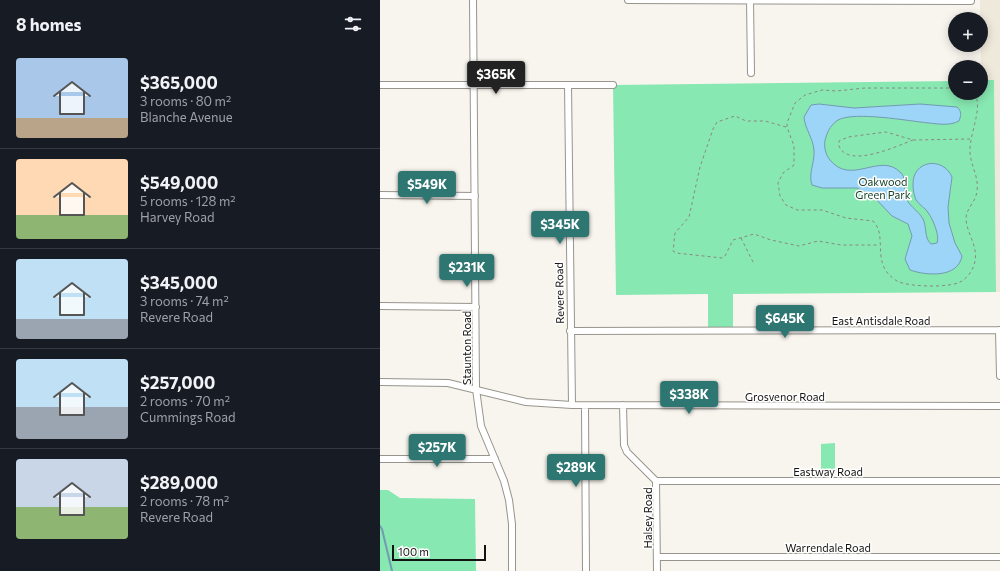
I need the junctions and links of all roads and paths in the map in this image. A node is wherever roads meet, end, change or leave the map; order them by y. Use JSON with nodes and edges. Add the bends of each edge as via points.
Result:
{"nodes":[{"id":1,"x":473,"y":0,"type":"edge"},
{"id":2,"x":628,"y":0,"type":"edge"},
{"id":3,"x":750,"y":0,"type":"edge"},
{"id":4,"x":971,"y":1,"type":"edge"},
{"id":5,"x":751,"y":73,"type":"dead end"},
{"id":6,"x":380,"y":85,"type":"edge"},
{"id":7,"x":568,"y":85,"type":"junction"},
{"id":8,"x":613,"y":85,"type":"dead end"},
{"id":9,"x":475,"y":86,"type":"junction"},
{"id":10,"x":948,"y":88,"type":"edge"},
{"id":11,"x":976,"y":100,"type":"edge"},
{"id":12,"x":787,"y":127,"type":"junction"},
{"id":13,"x":971,"y":139,"type":"junction"},
{"id":14,"x":913,"y":140,"type":"junction"},
{"id":15,"x":380,"y":195,"type":"edge"},
{"id":16,"x":475,"y":196,"type":"junction"},
{"id":17,"x":741,"y":237,"type":"junction"},
{"id":18,"x":879,"y":245,"type":"junction"},
{"id":19,"x":754,"y":264,"type":"dead end"},
{"id":20,"x":380,"y":306,"type":"edge"},
{"id":21,"x":476,"y":307,"type":"junction"},
{"id":22,"x":1000,"y":330,"type":"edge"},
{"id":23,"x":570,"y":331,"type":"junction"},
{"id":24,"x":1000,"y":376,"type":"edge"},
{"id":25,"x":380,"y":382,"type":"edge"},
{"id":26,"x":476,"y":389,"type":"junction"},
{"id":27,"x":572,"y":405,"type":"junction"},
{"id":28,"x":585,"y":406,"type":"junction"},
{"id":29,"x":623,"y":406,"type":"junction"},
{"id":30,"x":1000,"y":406,"type":"edge"},
{"id":31,"x":380,"y":459,"type":"edge"},
{"id":32,"x":495,"y":459,"type":"junction"},
{"id":33,"x":656,"y":481,"type":"junction"},
{"id":34,"x":1000,"y":481,"type":"edge"},
{"id":35,"x":657,"y":557,"type":"junction"},
{"id":36,"x":1000,"y":557,"type":"edge"},
{"id":37,"x":512,"y":571,"type":"edge"},
{"id":38,"x":586,"y":571,"type":"edge"},
{"id":39,"x":657,"y":571,"type":"edge"}],
"edges":[{"from":1,"to":9,"type":"street","name":"Staunton Road"},
{"from":2,"to":3,"type":"street"},
{"from":3,"to":4,"type":"street"},
{"from":3,"to":5,"type":"street"},
{"from":6,"to":9,"type":"street"},
{"from":7,"to":8,"type":"street"},
{"from":7,"to":9,"type":"street"},
{"from":7,"to":23,"type":"street","name":"Revere Road"},
{"from":9,"to":16,"type":"street","name":"Staunton Road"},
{"from":10,"to":12,"type":"path","via":[[865,88],[812,92],[795,103]]},
{"from":11,"to":13,"type":"path"},
{"from":12,"to":17,"type":"path","via":[[765,121],[744,120],[735,116],[717,122],[712,129],[700,167],[689,217],[675,233],[672,249],[676,253],[722,258],[731,242]]},
{"from":12,"to":18,"type":"path","via":[[794,142],[795,157],[794,165],[779,179],[782,201],[797,210],[822,210],[846,218],[871,220],[878,229]]},
{"from":13,"to":14,"type":"path"},
{"from":13,"to":18,"type":"path","via":[[970,152],[976,172],[977,190],[966,219],[976,258],[966,278],[960,283],[948,285],[902,283],[886,270],[881,260]]},
{"from":14,"to":14,"type":"path","via":[[892,132],[878,132],[845,138],[840,141],[839,146],[842,152],[855,156],[881,152]]},
{"from":15,"to":16,"type":"street"},
{"from":16,"to":21,"type":"street","name":"Staunton Road"},
{"from":17,"to":18,"type":"path","via":[[758,235],[799,246],[818,241],[841,245]]},
{"from":17,"to":19,"type":"path"},
{"from":20,"to":21,"type":"street"},
{"from":21,"to":26,"type":"street","name":"Staunton Road"},
{"from":22,"to":23,"type":"street","name":"East Antisdale Road"},
{"from":22,"to":24,"type":"street"},
{"from":23,"to":27,"type":"street","name":"Revere Road"},
{"from":25,"to":26,"type":"street","name":"Grosvenor Road","via":[[443,383]]},
{"from":26,"to":27,"type":"street","name":"Grosvenor Road","via":[[526,402]]},
{"from":26,"to":32,"type":"street","name":"Staunton Road","via":[[481,426]]},
{"from":27,"to":28,"type":"street","name":"Grosvenor Road"},
{"from":28,"to":29,"type":"street","name":"Grosvenor Road"},
{"from":28,"to":38,"type":"street"},
{"from":29,"to":30,"type":"street","name":"Grosvenor Road"},
{"from":29,"to":33,"type":"street","name":"Halsey Road","via":[[624,445],[627,452]]},
{"from":31,"to":32,"type":"street"},
{"from":32,"to":37,"type":"street","name":"Staunton Road","via":[[509,500]]},
{"from":33,"to":34,"type":"street","name":"Eastway Road"},
{"from":33,"to":35,"type":"street","name":"Halsey Road"},
{"from":35,"to":36,"type":"street","name":"Warrendale Road"},
{"from":35,"to":39,"type":"street","name":"Halsey Road"}]}
